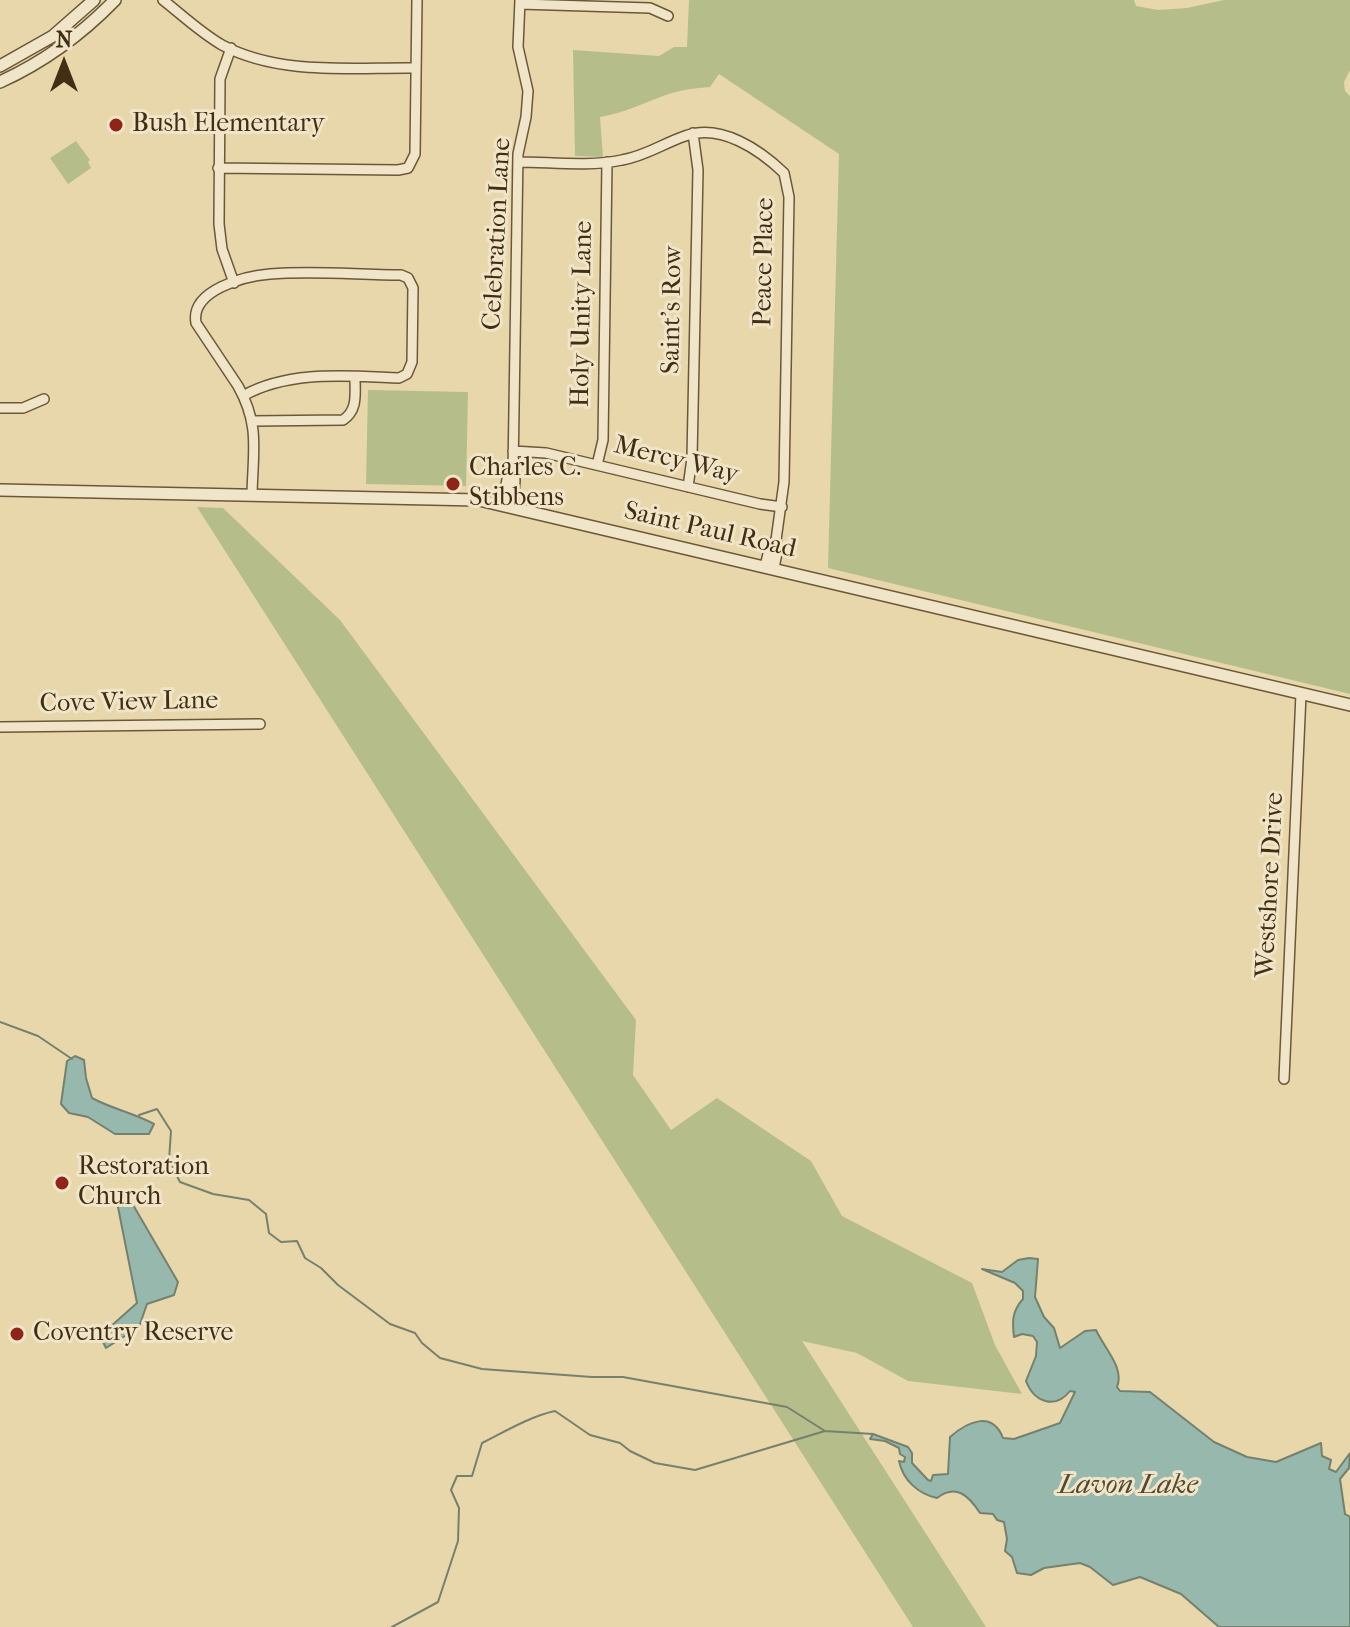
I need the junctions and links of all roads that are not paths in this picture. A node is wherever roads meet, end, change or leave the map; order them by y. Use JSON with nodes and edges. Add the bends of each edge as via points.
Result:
{"nodes":[{"id":1,"x":94,"y":0,"type":"edge"},
{"id":2,"x":115,"y":0,"type":"edge"},
{"id":3,"x":163,"y":0,"type":"edge"},
{"id":4,"x":417,"y":0,"type":"edge"},
{"id":5,"x":520,"y":2,"type":"edge"},
{"id":6,"x":668,"y":16,"type":"dead end"},
{"id":7,"x":231,"y":48,"type":"junction"},
{"id":8,"x":0,"y":66,"type":"edge"},
{"id":9,"x":416,"y":68,"type":"junction"},
{"id":10,"x":0,"y":82,"type":"edge"},
{"id":11,"x":693,"y":133,"type":"junction"},
{"id":12,"x":518,"y":162,"type":"junction"},
{"id":13,"x":607,"y":162,"type":"junction"},
{"id":14,"x":218,"y":168,"type":"junction"},
{"id":15,"x":234,"y":283,"type":"junction"},
{"id":16,"x":355,"y":378,"type":"junction"},
{"id":17,"x":243,"y":396,"type":"junction"},
{"id":18,"x":44,"y":399,"type":"dead end"},
{"id":19,"x":0,"y":408,"type":"edge"},
{"id":20,"x":253,"y":421,"type":"junction"},
{"id":21,"x":513,"y":451,"type":"junction"},
{"id":22,"x":597,"y":465,"type":"junction"},
{"id":23,"x":688,"y":487,"type":"junction"},
{"id":24,"x":0,"y":490,"type":"edge"},
{"id":25,"x":252,"y":494,"type":"junction"},
{"id":26,"x":508,"y":505,"type":"junction"},
{"id":27,"x":782,"y":507,"type":"junction"},
{"id":28,"x":770,"y":567,"type":"junction"},
{"id":29,"x":1301,"y":694,"type":"junction"},
{"id":30,"x":1350,"y":705,"type":"edge"},
{"id":31,"x":260,"y":724,"type":"dead end"},
{"id":32,"x":0,"y":727,"type":"edge"},
{"id":33,"x":1284,"y":1079,"type":"dead end"}],
"edges":[{"from":1,"to":8,"type":"street","via":[[53,36]]},
{"from":2,"to":10,"type":"street","via":[[59,50]]},
{"from":3,"to":7,"type":"street"},
{"from":4,"to":9,"type":"street"},
{"from":5,"to":6,"type":"street","via":[[650,8]]},
{"from":5,"to":12,"type":"street","name":"Celebration Lane","via":[[518,47],[528,91]]},
{"from":7,"to":9,"type":"street","via":[[299,66]]},
{"from":7,"to":14,"type":"street","via":[[220,79]]},
{"from":9,"to":14,"type":"street","via":[[415,154],[408,168]]},
{"from":11,"to":13,"type":"street","via":[[647,153]]},
{"from":11,"to":23,"type":"street","name":"Saint's Row","via":[[698,170]]},
{"from":11,"to":27,"type":"street","name":"Peace Place","via":[[736,139],[787,178]]},
{"from":12,"to":13,"type":"street"},
{"from":12,"to":21,"type":"street","name":"Celebration Lane"},
{"from":13,"to":22,"type":"street","name":"Holy Unity Lane","via":[[603,440]]},
{"from":14,"to":15,"type":"street","via":[[221,240]]},
{"from":15,"to":16,"type":"street","via":[[270,274],[408,278],[413,288],[410,371],[399,378]]},
{"from":15,"to":17,"type":"street","via":[[201,301],[195,317]]},
{"from":16,"to":17,"type":"street","via":[[279,379]]},
{"from":16,"to":20,"type":"street","via":[[355,406],[343,420]]},
{"from":17,"to":20,"type":"street"},
{"from":18,"to":19,"type":"street","via":[[23,408]]},
{"from":20,"to":25,"type":"street"},
{"from":21,"to":22,"type":"street","name":"Mercy Way"},
{"from":21,"to":26,"type":"street","name":"Celebration Lane"},
{"from":22,"to":23,"type":"street","name":"Mercy Way"},
{"from":23,"to":27,"type":"street","name":"Mercy Way"},
{"from":24,"to":25,"type":"street","name":"Saint Paul Road"},
{"from":25,"to":26,"type":"street","name":"Saint Paul Road","via":[[453,497]]},
{"from":26,"to":28,"type":"street","name":"Saint Paul Road"},
{"from":27,"to":28,"type":"street","name":"Peace Place","via":[[770,546]]},
{"from":28,"to":29,"type":"street","name":"Saint Paul Road"},
{"from":29,"to":30,"type":"street","name":"Saint Paul Road"},
{"from":29,"to":33,"type":"street","name":"Westshore Drive"},
{"from":31,"to":32,"type":"street","name":"Cove View Lane"}]}
